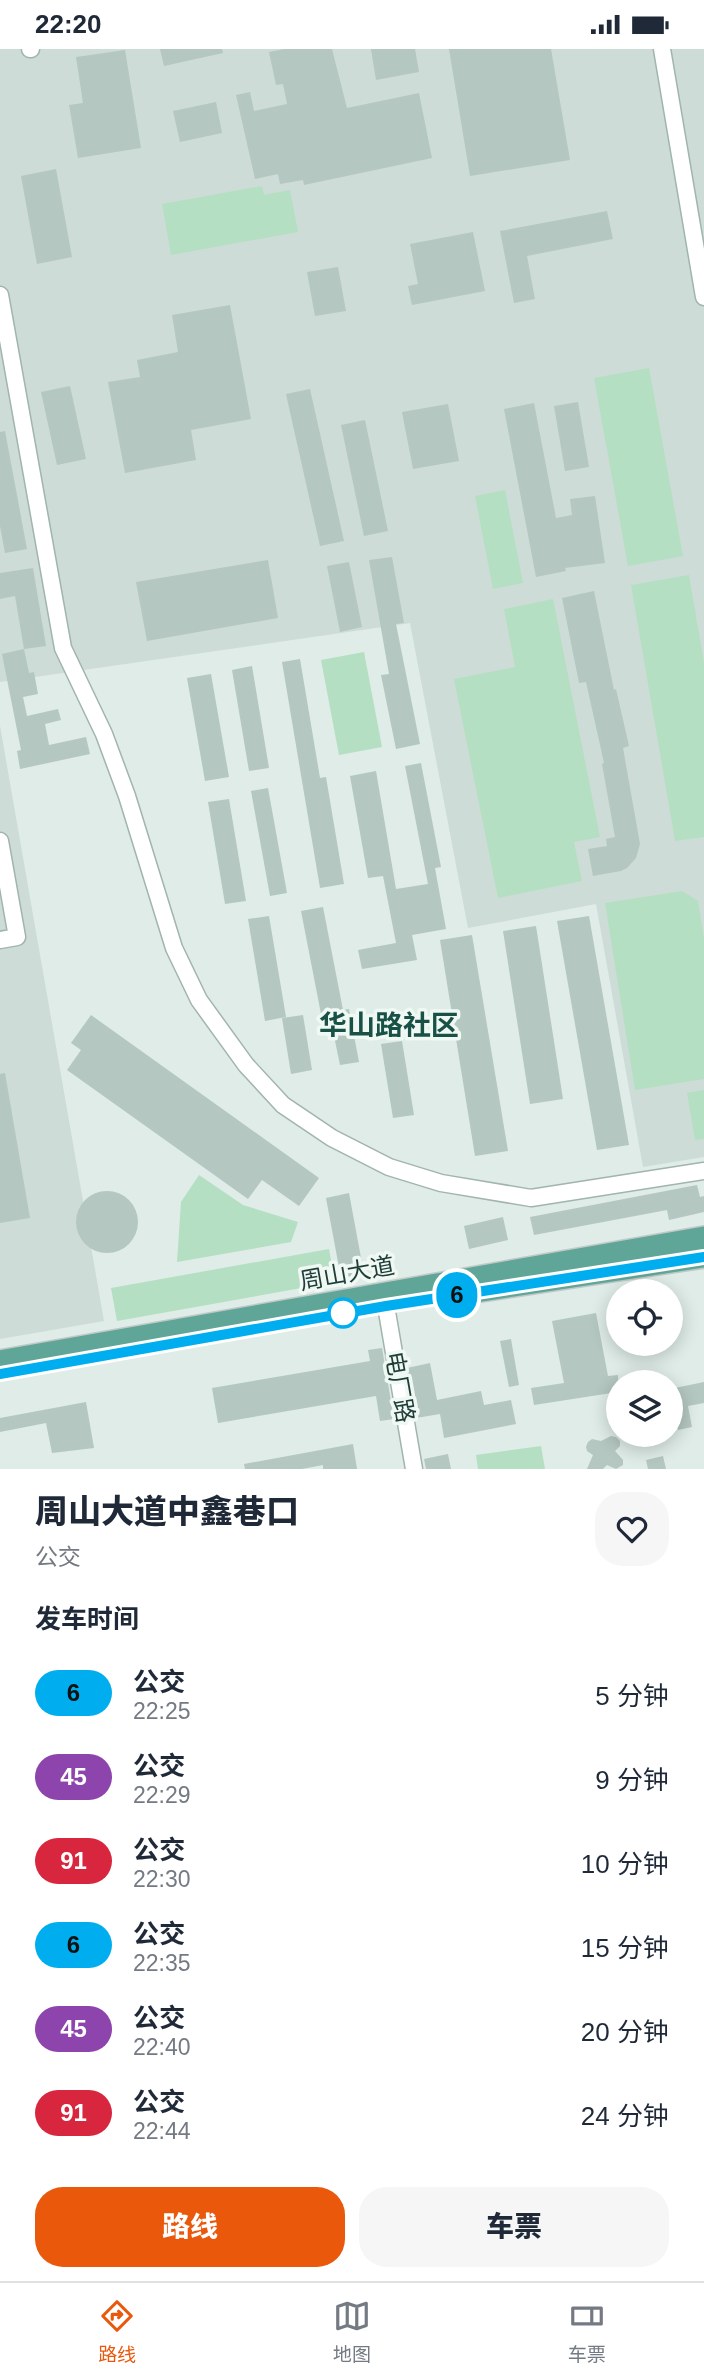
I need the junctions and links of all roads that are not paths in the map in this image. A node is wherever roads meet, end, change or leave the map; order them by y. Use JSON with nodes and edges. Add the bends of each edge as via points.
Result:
{"nodes":[{"id":1,"x":662,"y":49,"type":"edge"},
{"id":2,"x":0,"y":295,"type":"edge"},
{"id":3,"x":704,"y":297,"type":"edge"},
{"id":4,"x":0,"y":841,"type":"edge"},
{"id":5,"x":0,"y":940,"type":"edge"},
{"id":6,"x":704,"y":1171,"type":"edge"},
{"id":7,"x":704,"y":1237,"type":"edge"},
{"id":8,"x":704,"y":1257,"type":"edge"},
{"id":9,"x":386,"y":1306,"type":"junction"},
{"id":10,"x":0,"y":1361,"type":"edge"},
{"id":11,"x":0,"y":1374,"type":"edge"},
{"id":12,"x":414,"y":1469,"type":"edge"}],
"edges":[{"from":1,"to":3,"type":"street"},
{"from":2,"to":6,"type":"street","via":[[63,648],[127,796],[174,948],[199,1000],[246,1065],[283,1105],[332,1138],[389,1167],[440,1183],[531,1198]]},
{"from":4,"to":5,"type":"street","via":[[17,937]]},
{"from":7,"to":10,"type":"main road","name":"周山大道"},
{"from":8,"to":9,"type":"main road","name":"周山大道"},
{"from":9,"to":11,"type":"main road","name":"周山大道"},
{"from":9,"to":12,"type":"street","name":"电厂路"}]}
